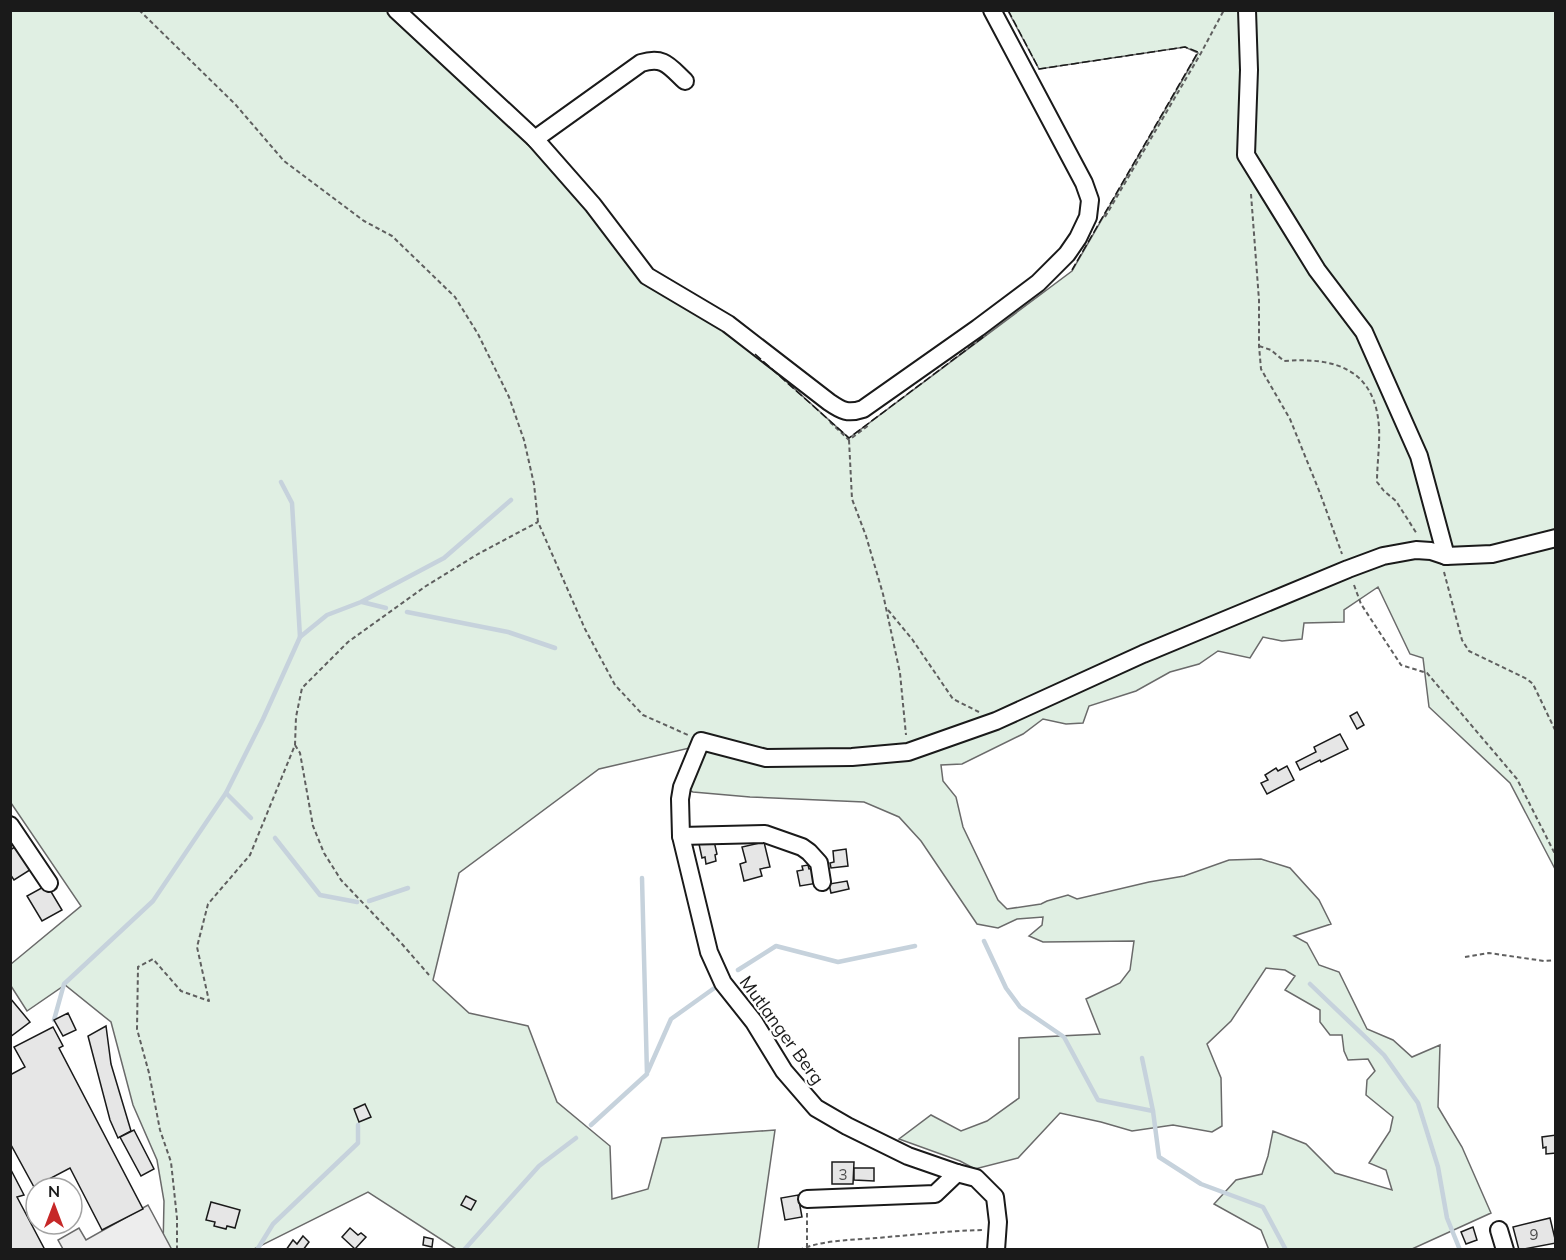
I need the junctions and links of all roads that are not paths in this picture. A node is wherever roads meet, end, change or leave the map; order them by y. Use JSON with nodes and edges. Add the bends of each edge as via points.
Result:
{"nodes":[{"id":1,"x":396,"y":10,"type":"edge"},
{"id":2,"x":992,"y":10,"type":"edge"},
{"id":3,"x":1247,"y":10,"type":"edge"},
{"id":4,"x":685,"y":81,"type":"dead end"},
{"id":5,"x":535,"y":139,"type":"junction"},
{"id":6,"x":1556,"y":538,"type":"edge"},
{"id":7,"x":1438,"y":553,"type":"junction"},
{"id":8,"x":10,"y":825,"type":"edge"},
{"id":9,"x":681,"y":836,"type":"junction"},
{"id":10,"x":822,"y":882,"type":"dead end"},
{"id":11,"x":49,"y":883,"type":"dead end"},
{"id":12,"x":957,"y":1173,"type":"junction"},
{"id":13,"x":807,"y":1198,"type":"road end"},
{"id":14,"x":1499,"y":1230,"type":"dead end"},
{"id":15,"x":996,"y":1250,"type":"edge"},
{"id":16,"x":1505,"y":1250,"type":"edge"}],
"edges":[{"from":1,"to":5,"type":"street"},
{"from":2,"to":5,"type":"street","via":[[1084,183],[1090,200],[1088,217],[1067,254],[1038,283],[863,409],[850,413],[841,411],[728,324],[647,276],[593,205]]},
{"from":3,"to":7,"type":"street","via":[[1246,155],[1317,270],[1364,332],[1419,456]]},
{"from":4,"to":5,"type":"street","via":[[667,63],[654,59],[641,63]]},
{"from":6,"to":7,"type":"street","via":[[1492,554]]},
{"from":7,"to":9,"type":"street","name":"Mutlanger Berg","via":[[1416,550],[1383,556],[1348,569],[1143,654],[996,721],[908,752],[766,758],[701,741],[682,787]]},
{"from":8,"to":11,"type":"street"},
{"from":9,"to":10,"type":"street","via":[[765,834],[809,852],[819,863]]},
{"from":9,"to":12,"type":"street","name":"Mutlanger Berg","via":[[709,952],[723,983],[754,1022],[784,1071],[823,1113],[908,1156]]},
{"from":12,"to":13,"type":"street","via":[[935,1194]]},
{"from":12,"to":15,"type":"street","name":"Mutlanger Berg","via":[[976,1178],[995,1197]]},
{"from":14,"to":16,"type":"street"}]}
